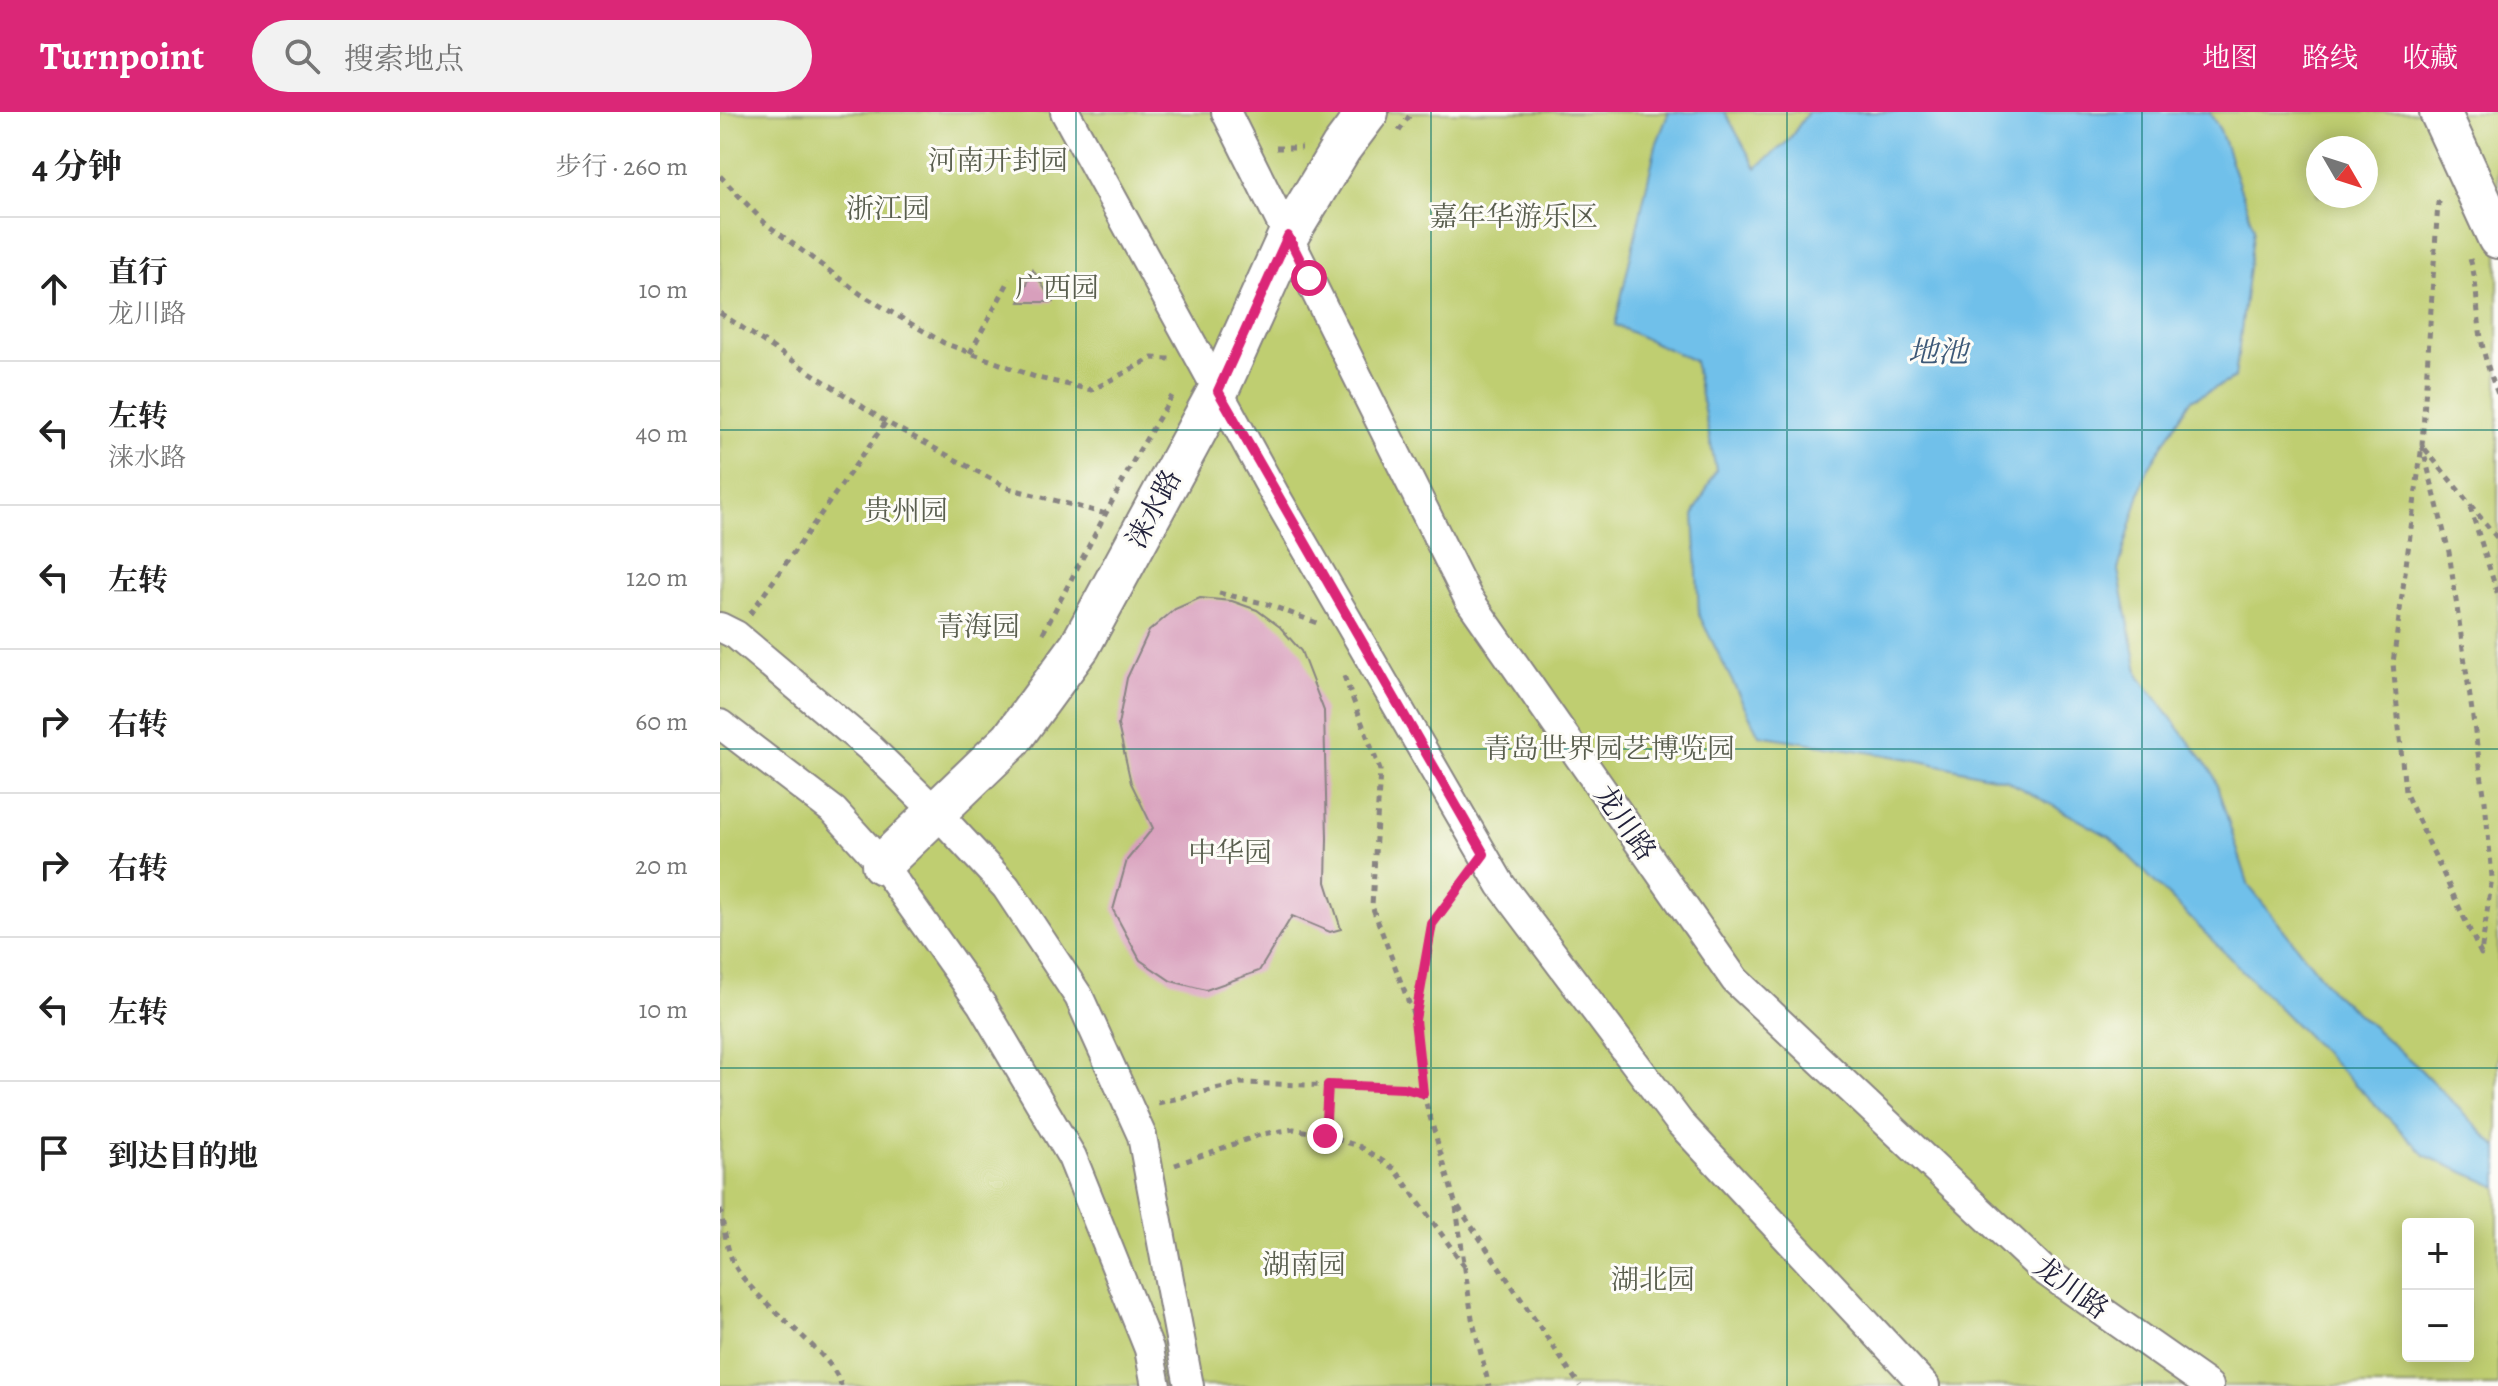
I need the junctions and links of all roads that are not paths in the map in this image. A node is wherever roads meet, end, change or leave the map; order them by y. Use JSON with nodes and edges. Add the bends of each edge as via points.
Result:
{"nodes":[{"id":1,"x":1065,"y":112,"type":"edge"},
{"id":2,"x":1226,"y":112,"type":"edge"},
{"id":3,"x":2440,"y":112,"type":"edge"},
{"id":4,"x":1382,"y":123,"type":"edge"},
{"id":5,"x":1288,"y":236,"type":"junction"},
{"id":6,"x":2483,"y":244,"type":"edge"},
{"id":7,"x":1218,"y":391,"type":"junction"},
{"id":8,"x":728,"y":631,"type":"edge"},
{"id":9,"x":720,"y":724,"type":"edge"},
{"id":10,"x":936,"y":812,"type":"junction"},
{"id":11,"x":882,"y":864,"type":"junction"},
{"id":12,"x":1156,"y":1386,"type":"edge"},
{"id":13,"x":1189,"y":1386,"type":"edge"},
{"id":14,"x":1925,"y":1386,"type":"edge"},
{"id":15,"x":2209,"y":1386,"type":"edge"}],
"edges":[{"from":1,"to":7,"type":"street"},
{"from":2,"to":5,"type":"street","name":"龙川路"},
{"from":3,"to":6,"type":"street","via":[[2470,180]]},
{"from":4,"to":5,"type":"street","name":"涞水路","via":[[1341,148]]},
{"from":5,"to":7,"type":"street","name":"涞水路"},
{"from":5,"to":15,"type":"street","name":"龙川路","via":[[1468,598],[1735,980],[2042,1269]]},
{"from":7,"to":10,"type":"street","name":"涞水路","via":[[1080,646],[1011,740]]},
{"from":7,"to":14,"type":"street","via":[[1501,885],[1680,1123]]},
{"from":8,"to":10,"type":"street","via":[[869,747]]},
{"from":9,"to":11,"type":"street","via":[[834,811]]},
{"from":10,"to":11,"type":"street","name":"涞水路"},
{"from":10,"to":13,"type":"street","via":[[1006,887],[1079,997],[1142,1136]]},
{"from":11,"to":12,"type":"street","via":[[982,1005],[1072,1157],[1149,1349]]}]}
